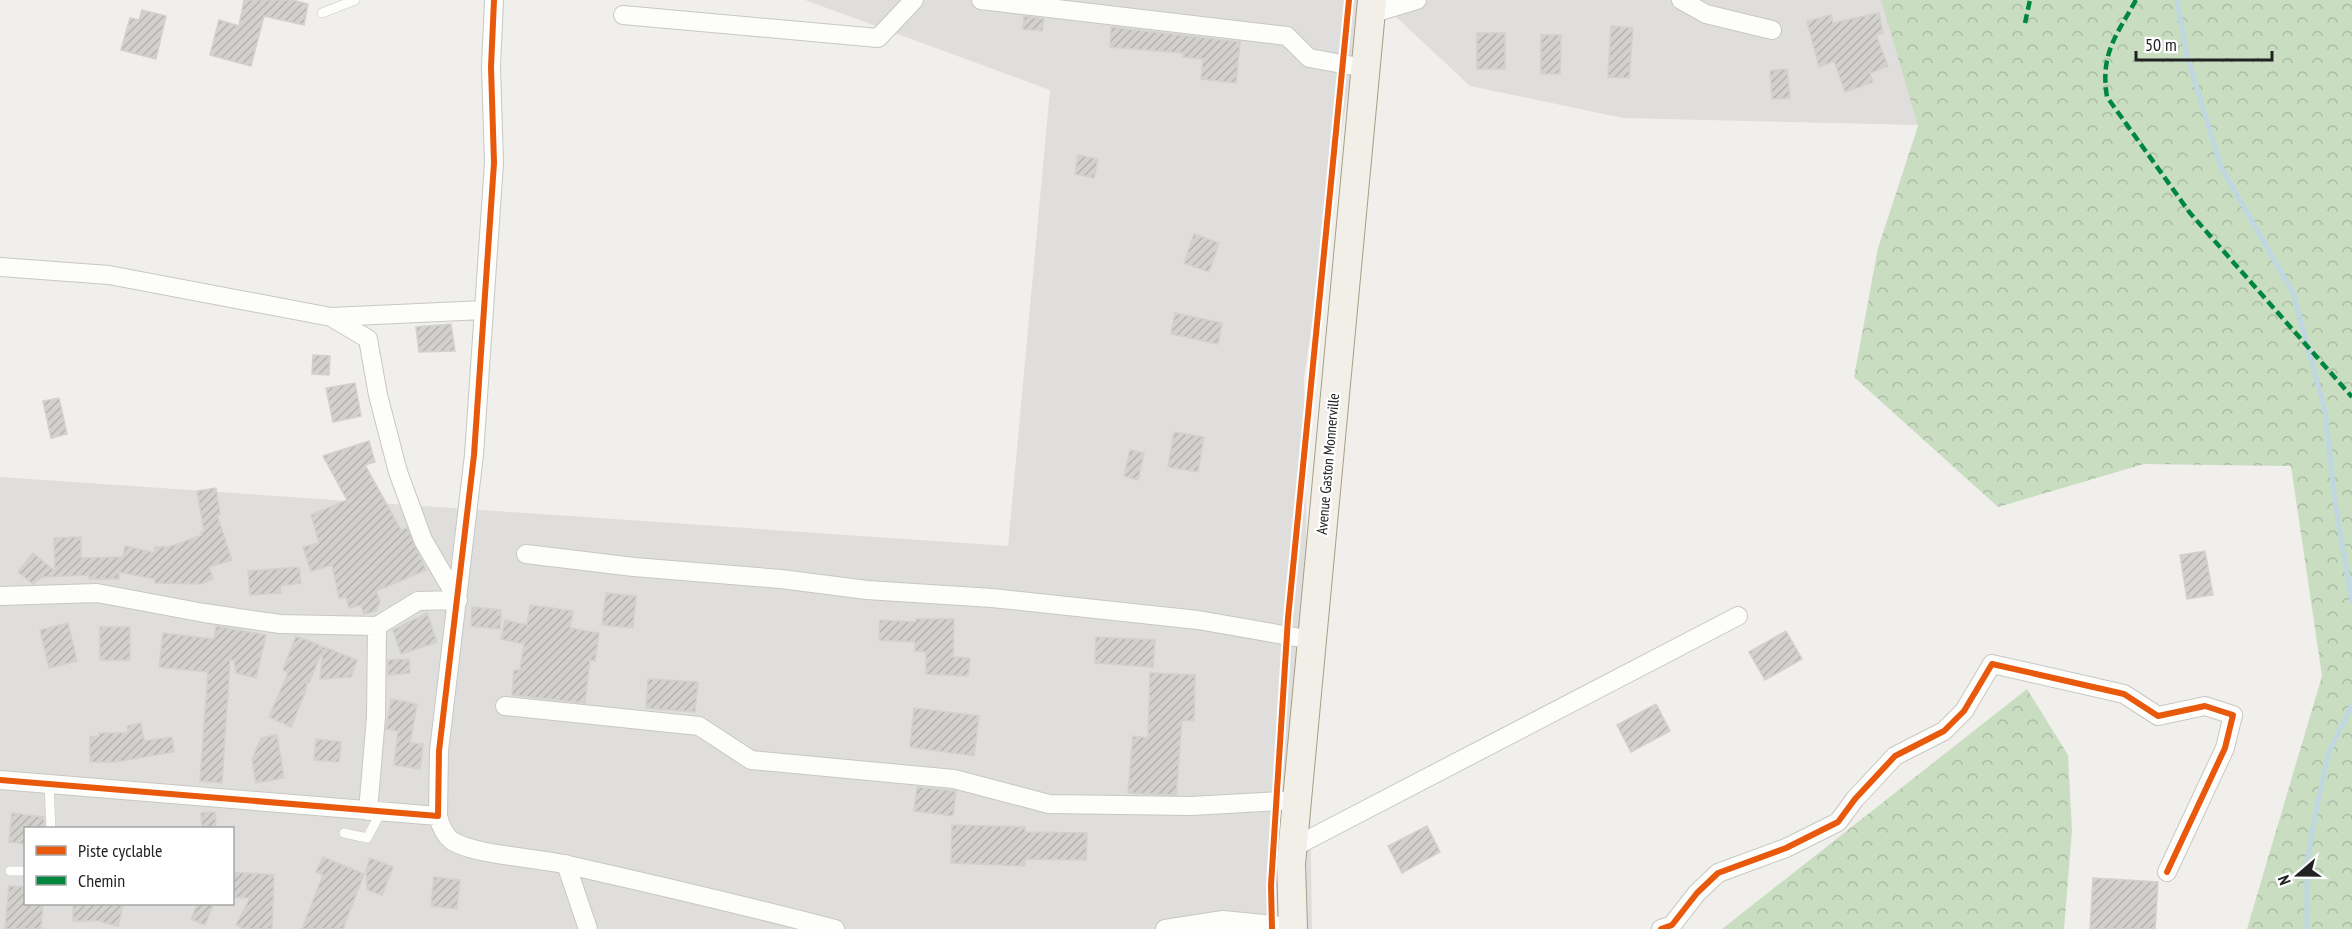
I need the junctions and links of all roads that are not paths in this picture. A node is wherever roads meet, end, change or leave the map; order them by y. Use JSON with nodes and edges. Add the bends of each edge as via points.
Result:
{"nodes":[{"id":1,"x":355,"y":0,"type":"edge"},
{"id":2,"x":494,"y":0,"type":"edge"},
{"id":3,"x":914,"y":0,"type":"edge"},
{"id":4,"x":981,"y":0,"type":"edge"},
{"id":5,"x":1416,"y":0,"type":"edge"},
{"id":6,"x":1682,"y":0,"type":"edge"},
{"id":7,"x":1371,"y":7,"type":"edge"},
{"id":8,"x":322,"y":13,"type":"dead end"},
{"id":9,"x":623,"y":15,"type":"dead end"},
{"id":10,"x":1772,"y":30,"type":"dead end"},
{"id":11,"x":1365,"y":68,"type":"junction"},
{"id":12,"x":0,"y":267,"type":"edge"},
{"id":13,"x":484,"y":310,"type":"junction"},
{"id":14,"x":331,"y":317,"type":"junction"},
{"id":15,"x":526,"y":554,"type":"dead end"},
{"id":16,"x":0,"y":596,"type":"edge"},
{"id":17,"x":458,"y":600,"type":"junction"},
{"id":18,"x":1738,"y":616,"type":"dead end"},
{"id":19,"x":377,"y":626,"type":"junction"},
{"id":20,"x":1312,"y":640,"type":"junction"},
{"id":21,"x":505,"y":706,"type":"dead end"},
{"id":22,"x":0,"y":780,"type":"edge"},
{"id":23,"x":49,"y":784,"type":"junction"},
{"id":24,"x":1298,"y":800,"type":"junction"},
{"id":25,"x":374,"y":811,"type":"junction"},
{"id":26,"x":438,"y":816,"type":"junction"},
{"id":27,"x":51,"y":827,"type":"edge"},
{"id":28,"x":344,"y":833,"type":"dead end"},
{"id":29,"x":1293,"y":847,"type":"junction"},
{"id":30,"x":566,"y":864,"type":"junction"},
{"id":31,"x":10,"y":871,"type":"dead end"},
{"id":32,"x":24,"y":871,"type":"edge"},
{"id":33,"x":2168,"y":872,"type":"dead end"},
{"id":34,"x":1293,"y":928,"type":"edge"},
{"id":35,"x":588,"y":929,"type":"edge"},
{"id":36,"x":835,"y":929,"type":"edge"},
{"id":37,"x":1165,"y":929,"type":"edge"},
{"id":38,"x":1661,"y":929,"type":"edge"}],
"edges":[{"from":1,"to":8,"type":"lane"},
{"from":2,"to":13,"type":"street","via":[[494,163]]},
{"from":3,"to":9,"type":"street","via":[[878,38]]},
{"from":4,"to":11,"type":"street","via":[[1287,36],[1309,58]]},
{"from":5,"to":7,"type":"street"},
{"from":6,"to":10,"type":"street","via":[[1706,14]]},
{"from":7,"to":11,"type":"main road","name":"Avenue Gaston Monnerville"},
{"from":11,"to":20,"type":"main road","name":"Avenue Gaston Monnerville"},
{"from":12,"to":14,"type":"street","via":[[109,275]]},
{"from":13,"to":14,"type":"street"},
{"from":13,"to":17,"type":"street"},
{"from":14,"to":17,"type":"street","via":[[368,339],[399,472],[423,540]]},
{"from":15,"to":20,"type":"street","via":[[1198,620]]},
{"from":16,"to":19,"type":"street","via":[[97,593],[280,624]]},
{"from":17,"to":19,"type":"street","via":[[418,601]]},
{"from":17,"to":26,"type":"street","via":[[439,751]]},
{"from":18,"to":29,"type":"street"},
{"from":19,"to":25,"type":"street"},
{"from":20,"to":24,"type":"main road","name":"Avenue Gaston Monnerville"},
{"from":21,"to":24,"type":"street","via":[[699,726],[751,760],[954,779],[1049,804],[1191,806]]},
{"from":22,"to":23,"type":"street"},
{"from":23,"to":25,"type":"street"},
{"from":23,"to":27,"type":"lane"},
{"from":24,"to":29,"type":"main road","name":"Avenue Gaston Monnerville"},
{"from":25,"to":26,"type":"street"},
{"from":25,"to":28,"type":"lane","via":[[367,838]]},
{"from":26,"to":30,"type":"street","via":[[451,840],[469,847]]},
{"from":29,"to":34,"type":"main road","name":"Avenue Gaston Monnerville"},
{"from":30,"to":35,"type":"street"},
{"from":30,"to":36,"type":"street"},
{"from":31,"to":32,"type":"lane"},
{"from":33,"to":38,"type":"street","via":[[2225,747],[2233,715],[2205,706],[2158,716],[2124,694],[1992,664],[1964,711],[1944,731],[1895,756],[1839,822],[1786,848],[1718,873],[1672,925]]},
{"from":34,"to":37,"type":"street","via":[[1223,920]]}]}
